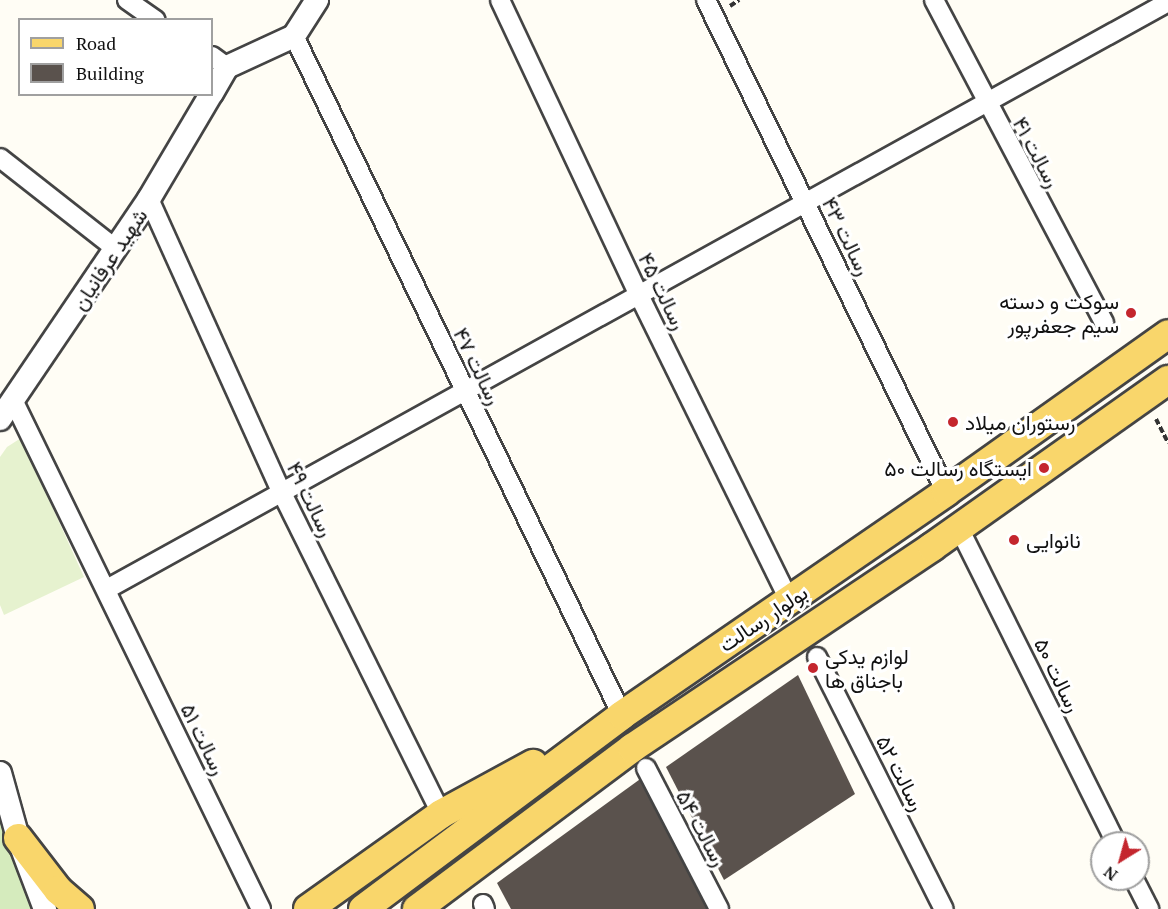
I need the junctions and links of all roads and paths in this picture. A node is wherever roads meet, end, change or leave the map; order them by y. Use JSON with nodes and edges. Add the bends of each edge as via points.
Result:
{"nodes":[{"id":1,"x":127,"y":0,"type":"edge"},
{"id":2,"x":317,"y":0,"type":"edge"},
{"id":3,"x":500,"y":0,"type":"edge"},
{"id":4,"x":706,"y":0,"type":"edge"},
{"id":5,"x":934,"y":0,"type":"edge"},
{"id":6,"x":1168,"y":2,"type":"edge"},
{"id":7,"x":153,"y":18,"type":"edge"},
{"id":8,"x":294,"y":36,"type":"junction"},
{"id":9,"x":219,"y":62,"type":"edge"},
{"id":10,"x":213,"y":86,"type":"edge"},
{"id":11,"x":210,"y":96,"type":"edge"},
{"id":12,"x":986,"y":103,"type":"junction"},
{"id":13,"x":0,"y":158,"type":"edge"},
{"id":14,"x":149,"y":199,"type":"junction"},
{"id":15,"x":806,"y":202,"type":"junction"},
{"id":16,"x":116,"y":249,"type":"junction"},
{"id":17,"x":639,"y":295,"type":"junction"},
{"id":18,"x":1104,"y":323,"type":"dead end"},
{"id":19,"x":1168,"y":334,"type":"edge"},
{"id":20,"x":1143,"y":352,"type":"junction"},
{"id":21,"x":1165,"y":382,"type":"edge"},
{"id":22,"x":465,"y":391,"type":"junction"},
{"id":23,"x":7,"y":411,"type":"edge"},
{"id":24,"x":946,"y":492,"type":"junction"},
{"id":25,"x":282,"y":493,"type":"junction"},
{"id":26,"x":959,"y":528,"type":"junction"},
{"id":27,"x":107,"y":589,"type":"junction"},
{"id":28,"x":789,"y":600,"type":"junction"},
{"id":29,"x":817,"y":657,"type":"dead end"},
{"id":30,"x":622,"y":715,"type":"junction"},
{"id":31,"x":646,"y":768,"type":"dead end"},
{"id":32,"x":0,"y":773,"type":"edge"},
{"id":33,"x":441,"y":814,"type":"junction"},
{"id":34,"x":1110,"y":831,"type":"edge"},
{"id":35,"x":18,"y":838,"type":"junction"},
{"id":36,"x":1140,"y":891,"type":"edge"},
{"id":37,"x":45,"y":909,"type":"edge"},
{"id":38,"x":80,"y":909,"type":"edge"},
{"id":39,"x":261,"y":909,"type":"edge"},
{"id":40,"x":308,"y":909,"type":"edge"},
{"id":41,"x":363,"y":909,"type":"edge"},
{"id":42,"x":417,"y":909,"type":"edge"},
{"id":43,"x":719,"y":909,"type":"edge"},
{"id":44,"x":944,"y":909,"type":"edge"},
{"id":45,"x":1149,"y":909,"type":"edge"}],
"edges":[{"from":1,"to":7,"type":"street"},
{"from":2,"to":8,"type":"street"},
{"from":3,"to":17,"type":"street","name":"رسالت ۴۵"},
{"from":4,"to":15,"type":"street","name":"رسالت ۴۳"},
{"from":5,"to":12,"type":"street","name":"رسالت ۴۱"},
{"from":6,"to":12,"type":"street"},
{"from":8,"to":9,"type":"street","name":"شهید عرفانیان"},
{"from":8,"to":22,"type":"street","name":"رسالت ۴۷"},
{"from":9,"to":10,"type":"street","name":"شهید عرفانیان"},
{"from":11,"to":14,"type":"street","name":"شهید عرفانیان"},
{"from":12,"to":15,"type":"street"},
{"from":12,"to":18,"type":"street","name":"رسالت ۴۱"},
{"from":13,"to":16,"type":"street"},
{"from":14,"to":16,"type":"street","name":"شهید عرفانیان"},
{"from":14,"to":25,"type":"street","name":"رسالت ۴۹"},
{"from":15,"to":17,"type":"street"},
{"from":15,"to":24,"type":"street","name":"رسالت ۴۳"},
{"from":16,"to":23,"type":"street","name":"شهید عرفانیان"},
{"from":17,"to":22,"type":"street"},
{"from":17,"to":28,"type":"street","name":"رسالت ۴۵"},
{"from":19,"to":20,"type":"main road","name":"بولوار رسالت"},
{"from":20,"to":21,"type":"main road"},
{"from":20,"to":24,"type":"main road","name":"بولوار رسالت"},
{"from":21,"to":26,"type":"main road","name":"بولوار رسالت"},
{"from":22,"to":25,"type":"street"},
{"from":22,"to":30,"type":"street","name":"رسالت ۴۷"},
{"from":23,"to":27,"type":"street","name":"رسالت ۵۱"},
{"from":24,"to":28,"type":"main road","name":"بولوار رسالت"},
{"from":25,"to":27,"type":"street"},
{"from":25,"to":33,"type":"street","name":"رسالت ۴۹"},
{"from":26,"to":34,"type":"street","name":"رسالت ۵۰"},
{"from":26,"to":42,"type":"main road","name":"بولوار رسالت","via":[[632,748]]},
{"from":27,"to":39,"type":"street","name":"رسالت ۵۱"},
{"from":28,"to":30,"type":"main road","name":"بولوار رسالت"},
{"from":29,"to":44,"type":"street","name":"رسالت ۵۲"},
{"from":30,"to":33,"type":"main road"},
{"from":30,"to":41,"type":"main road","name":"بولوار رسالت"},
{"from":31,"to":43,"type":"street","name":"رسالت ۵۴"},
{"from":32,"to":35,"type":"street"},
{"from":33,"to":40,"type":"main road"},
{"from":35,"to":37,"type":"street"},
{"from":35,"to":38,"type":"main road","via":[[58,890]]},
{"from":36,"to":45,"type":"street"}]}
